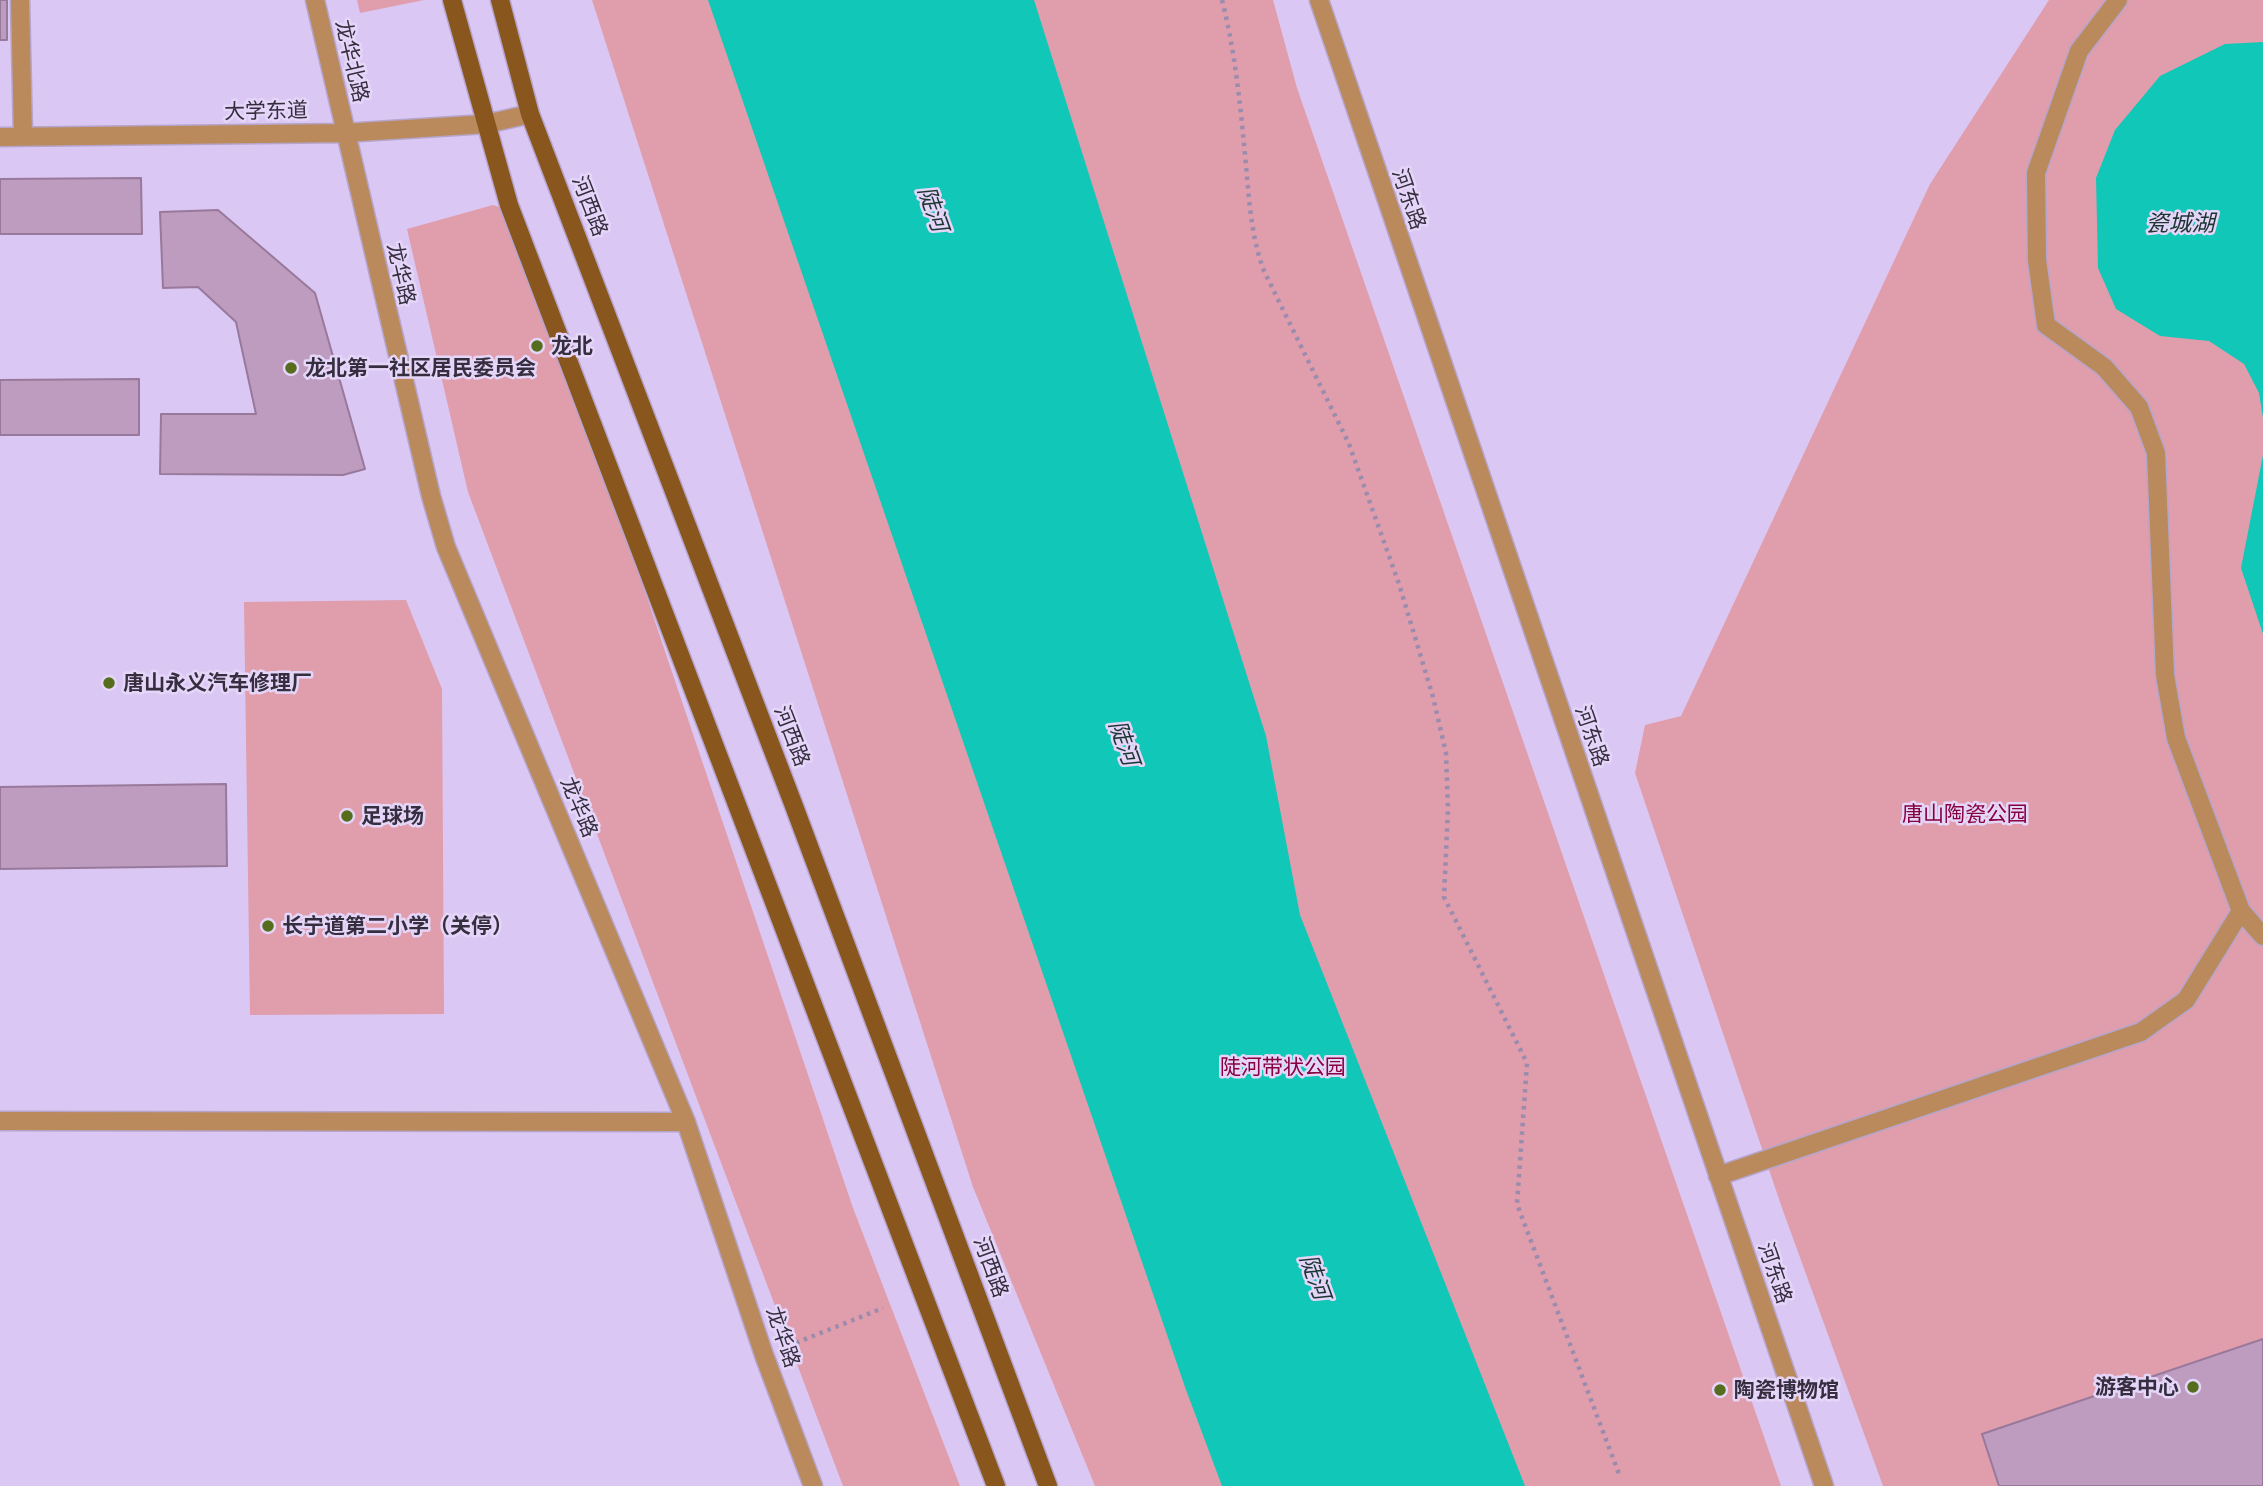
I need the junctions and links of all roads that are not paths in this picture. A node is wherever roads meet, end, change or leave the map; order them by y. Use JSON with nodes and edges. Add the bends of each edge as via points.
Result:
{"nodes":[{"id":1,"x":20,"y":0,"type":"edge"},
{"id":2,"x":315,"y":0,"type":"edge"},
{"id":3,"x":452,"y":0,"type":"edge"},
{"id":4,"x":500,"y":0,"type":"edge"},
{"id":5,"x":1319,"y":0,"type":"edge"},
{"id":6,"x":2118,"y":0,"type":"edge"},
{"id":7,"x":530,"y":114,"type":"junction"},
{"id":8,"x":486,"y":124,"type":"junction"},
{"id":9,"x":344,"y":133,"type":"junction"},
{"id":10,"x":23,"y":136,"type":"junction"},
{"id":11,"x":0,"y":137,"type":"edge"},
{"id":12,"x":2241,"y":911,"type":"junction"},
{"id":13,"x":2263,"y":936,"type":"edge"},
{"id":14,"x":0,"y":1121,"type":"edge"},
{"id":15,"x":686,"y":1122,"type":"junction"},
{"id":16,"x":1718,"y":1176,"type":"junction"},
{"id":17,"x":813,"y":1486,"type":"edge"},
{"id":18,"x":996,"y":1486,"type":"edge"},
{"id":19,"x":1048,"y":1486,"type":"edge"},
{"id":20,"x":1824,"y":1486,"type":"edge"}],
"edges":[{"from":1,"to":10,"type":"street"},
{"from":2,"to":9,"type":"street","name":"龙华北路"},
{"from":3,"to":8,"type":"main road"},
{"from":4,"to":7,"type":"main road","name":"河西路"},
{"from":5,"to":16,"type":"street","name":"河东路"},
{"from":6,"to":12,"type":"street","via":[[2079,51],[2036,173],[2039,273],[2046,325],[2104,367],[2139,407],[2157,453],[2165,675],[2176,738]]},
{"from":7,"to":8,"type":"street","name":"大学东道"},
{"from":7,"to":19,"type":"main road","name":"河西路"},
{"from":8,"to":9,"type":"street","name":"大学东道"},
{"from":8,"to":18,"type":"main road","via":[[513,218]]},
{"from":9,"to":10,"type":"street","name":"大学东道"},
{"from":9,"to":15,"type":"street","name":"龙华路","via":[[446,547]]},
{"from":10,"to":11,"type":"street","name":"大学东道"},
{"from":12,"to":13,"type":"street"},
{"from":12,"to":16,"type":"street","via":[[2186,1000],[2141,1032]]},
{"from":14,"to":15,"type":"street"},
{"from":15,"to":17,"type":"street","name":"龙华路"},
{"from":16,"to":20,"type":"street","name":"河东路"}]}
